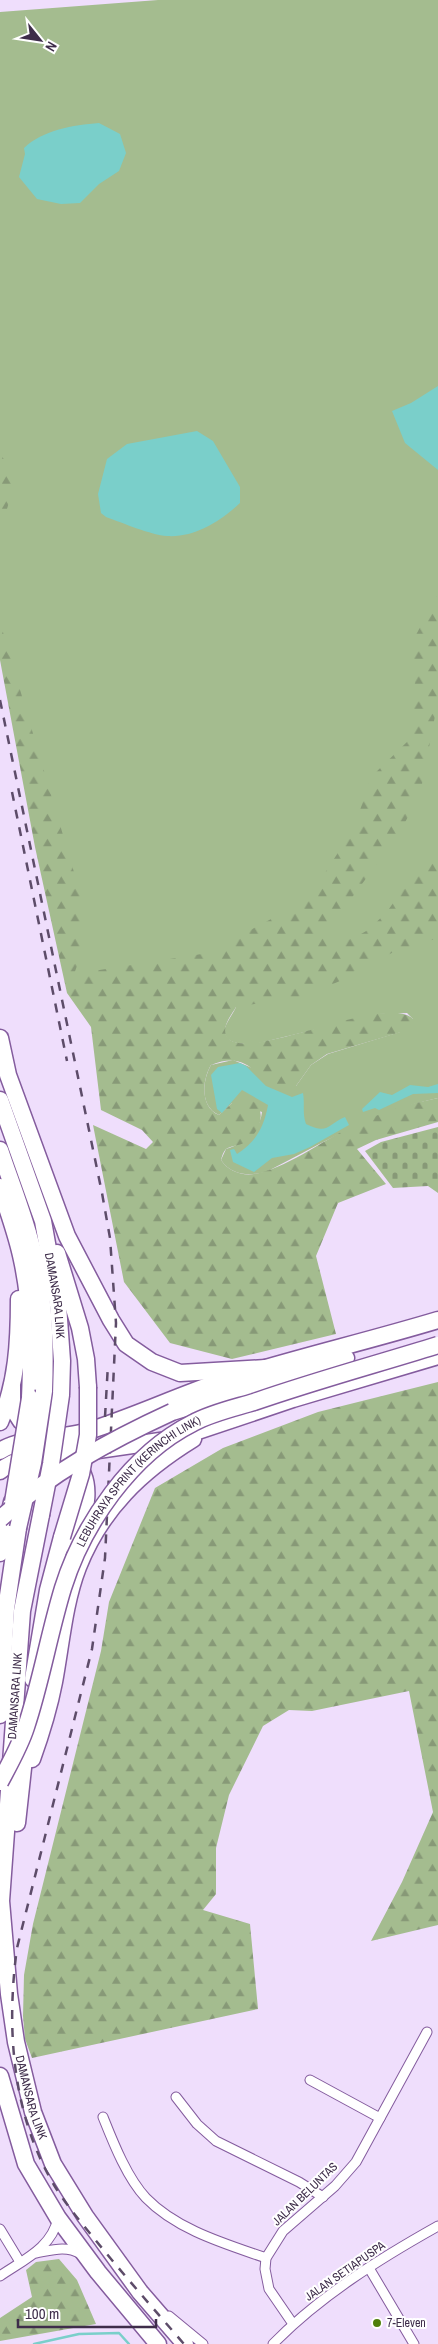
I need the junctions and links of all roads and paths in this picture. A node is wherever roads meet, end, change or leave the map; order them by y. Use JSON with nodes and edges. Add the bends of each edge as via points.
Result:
{"nodes":[{"id":1,"x":0,"y":1038,"type":"edge"},
{"id":2,"x":0,"y":1100,"type":"edge"},
{"id":3,"x":0,"y":1150,"type":"edge"},
{"id":4,"x":0,"y":1187,"type":"edge"},
{"id":5,"x":0,"y":1214,"type":"edge"},
{"id":6,"x":43,"y":1221,"type":"junction"},
{"id":7,"x":438,"y":1320,"type":"edge"},
{"id":8,"x":438,"y":1330,"type":"edge"},
{"id":9,"x":438,"y":1345,"type":"edge"},
{"id":10,"x":438,"y":1356,"type":"edge"},
{"id":11,"x":266,"y":1368,"type":"junction"},
{"id":12,"x":12,"y":1386,"type":"junction"},
{"id":13,"x":37,"y":1394,"type":"junction"},
{"id":14,"x":168,"y":1400,"type":"junction"},
{"id":15,"x":0,"y":1422,"type":"edge"},
{"id":16,"x":214,"y":1426,"type":"junction"},
{"id":17,"x":174,"y":1439,"type":"junction"},
{"id":18,"x":44,"y":1440,"type":"junction"},
{"id":19,"x":0,"y":1450,"type":"edge"},
{"id":20,"x":0,"y":1471,"type":"edge"},
{"id":21,"x":0,"y":1519,"type":"edge"},
{"id":22,"x":0,"y":1553,"type":"edge"},
{"id":23,"x":0,"y":1715,"type":"edge"},
{"id":24,"x":26,"y":1728,"type":"junction"},
{"id":25,"x":0,"y":1782,"type":"edge"},
{"id":26,"x":20,"y":1794,"type":"junction"},
{"id":27,"x":5,"y":1937,"type":"junction"},
{"id":28,"x":427,"y":2032,"type":"dead end"},
{"id":29,"x":0,"y":2076,"type":"edge"},
{"id":30,"x":310,"y":2080,"type":"dead end"},
{"id":31,"x":176,"y":2097,"type":"dead end"},
{"id":32,"x":103,"y":2117,"type":"dead end"},
{"id":33,"x":380,"y":2118,"type":"junction"},
{"id":34,"x":323,"y":2196,"type":"junction"},
{"id":35,"x":58,"y":2218,"type":"junction"},
{"id":36,"x":438,"y":2226,"type":"edge"},
{"id":37,"x":0,"y":2229,"type":"edge"},
{"id":38,"x":36,"y":2253,"type":"junction"},
{"id":39,"x":87,"y":2258,"type":"junction"},
{"id":40,"x":266,"y":2258,"type":"junction"},
{"id":41,"x":20,"y":2262,"type":"junction"},
{"id":42,"x":369,"y":2268,"type":"junction"},
{"id":43,"x":0,"y":2276,"type":"edge"},
{"id":44,"x":140,"y":2292,"type":"junction"},
{"id":45,"x":293,"y":2324,"type":"junction"},
{"id":46,"x":158,"y":2344,"type":"edge"},
{"id":47,"x":185,"y":2344,"type":"edge"},
{"id":48,"x":203,"y":2344,"type":"edge"},
{"id":49,"x":272,"y":2344,"type":"edge"},
{"id":50,"x":414,"y":2344,"type":"edge"}],
"edges":[{"from":1,"to":11,"type":"highway","via":[[8,1075],[67,1236],[126,1344],[152,1362],[180,1373]]},
{"from":2,"to":6,"type":"highway","name":"DAMANSARA LINK"},
{"from":3,"to":13,"type":"highway","name":"DAMANSARA LINK","via":[[29,1234],[39,1283],[46,1353]]},
{"from":4,"to":13,"type":"highway","via":[[22,1260],[30,1308]]},
{"from":5,"to":12,"type":"highway","via":[[20,1294],[19,1351]]},
{"from":6,"to":24,"type":"highway","bridge":true,"via":[[59,1257],[80,1328],[86,1359],[88,1435],[81,1474],[48,1590]]},
{"from":6,"to":27,"type":"highway","name":"DAMANSARA LINK","bridge":true,"via":[[58,1305],[61,1394],[51,1464],[22,1611],[1,1901]]},
{"from":7,"to":11,"type":"highway"},
{"from":8,"to":21,"type":"highway","name":"LEBUHRAYA SPRINT (KERINCHI LINK)","bridge":true,"via":[[172,1412],[124,1434],[71,1466],[36,1489]]},
{"from":9,"to":24,"type":"highway","name":"LEBUHRAYA SPRINT (KERINCHI LINK)","bridge":true,"via":[[193,1422],[141,1462],[118,1486],[77,1549],[63,1588]]},
{"from":10,"to":16,"type":"highway"},
{"from":11,"to":14,"type":"highway"},
{"from":12,"to":15,"type":"highway"},
{"from":12,"to":18,"type":"highway","via":[[12,1407],[21,1421]]},
{"from":13,"to":22,"type":"highway","bridge":true},
{"from":13,"to":23,"type":"highway","name":"DAMANSARA LINK","bridge":true,"via":[[32,1463],[6,1609]]},
{"from":14,"to":17,"type":"highway","via":[[155,1411],[152,1420],[159,1433]]},
{"from":14,"to":18,"type":"highway","via":[[75,1436]]},
{"from":16,"to":17,"type":"highway"},
{"from":16,"to":26,"type":"highway","via":[[148,1469],[112,1508],[92,1539],[75,1576],[40,1738]]},
{"from":17,"to":18,"type":"highway","via":[[91,1451]]},
{"from":18,"to":19,"type":"highway"},
{"from":20,"to":26,"type":"highway","via":[[35,1456],[66,1455],[80,1467],[85,1482],[86,1502],[25,1750]]},
{"from":24,"to":25,"type":"highway","name":"LEBUHRAYA SPRINT (KERINCHI LINK)","bridge":true},
{"from":26,"to":27,"type":"highway"},
{"from":27,"to":44,"type":"highway","name":"DAMANSARA LINK","via":[[16,2042],[41,2138],[85,2216]]},
{"from":28,"to":33,"type":"street","name":"JALAN BELUNTAS"},
{"from":29,"to":35,"type":"highway","name":"DAMANSARA LINK","via":[[26,2164]]},
{"from":30,"to":33,"type":"street"},
{"from":31,"to":34,"type":"street","via":[[197,2124],[216,2140]]},
{"from":32,"to":40,"type":"street","via":[[119,2157],[146,2198],[197,2234]]},
{"from":33,"to":34,"type":"street","name":"JALAN BELUNTAS","via":[[356,2162]]},
{"from":34,"to":40,"type":"street","name":"JALAN BELUNTAS","via":[[283,2231]]},
{"from":35,"to":38,"type":"street","via":[[54,2234]]},
{"from":35,"to":39,"type":"highway","name":"DAMANSARA LINK"},
{"from":36,"to":42,"type":"street","name":"JALAN SETIAPUSPA"},
{"from":37,"to":41,"type":"street"},
{"from":38,"to":39,"type":"street","via":[[72,2249]]},
{"from":38,"to":41,"type":"street"},
{"from":39,"to":46,"type":"highway","name":"DAMANSARA LINK"},
{"from":40,"to":45,"type":"street","via":[[269,2289]]},
{"from":41,"to":43,"type":"street"},
{"from":42,"to":45,"type":"street","name":"JALAN SETIAPUSPA"},
{"from":42,"to":50,"type":"street"},
{"from":44,"to":47,"type":"highway","name":"DAMANSARA LINK"},
{"from":44,"to":48,"type":"street"},
{"from":45,"to":49,"type":"street","name":"JALAN SETIAPUSPA"}]}
